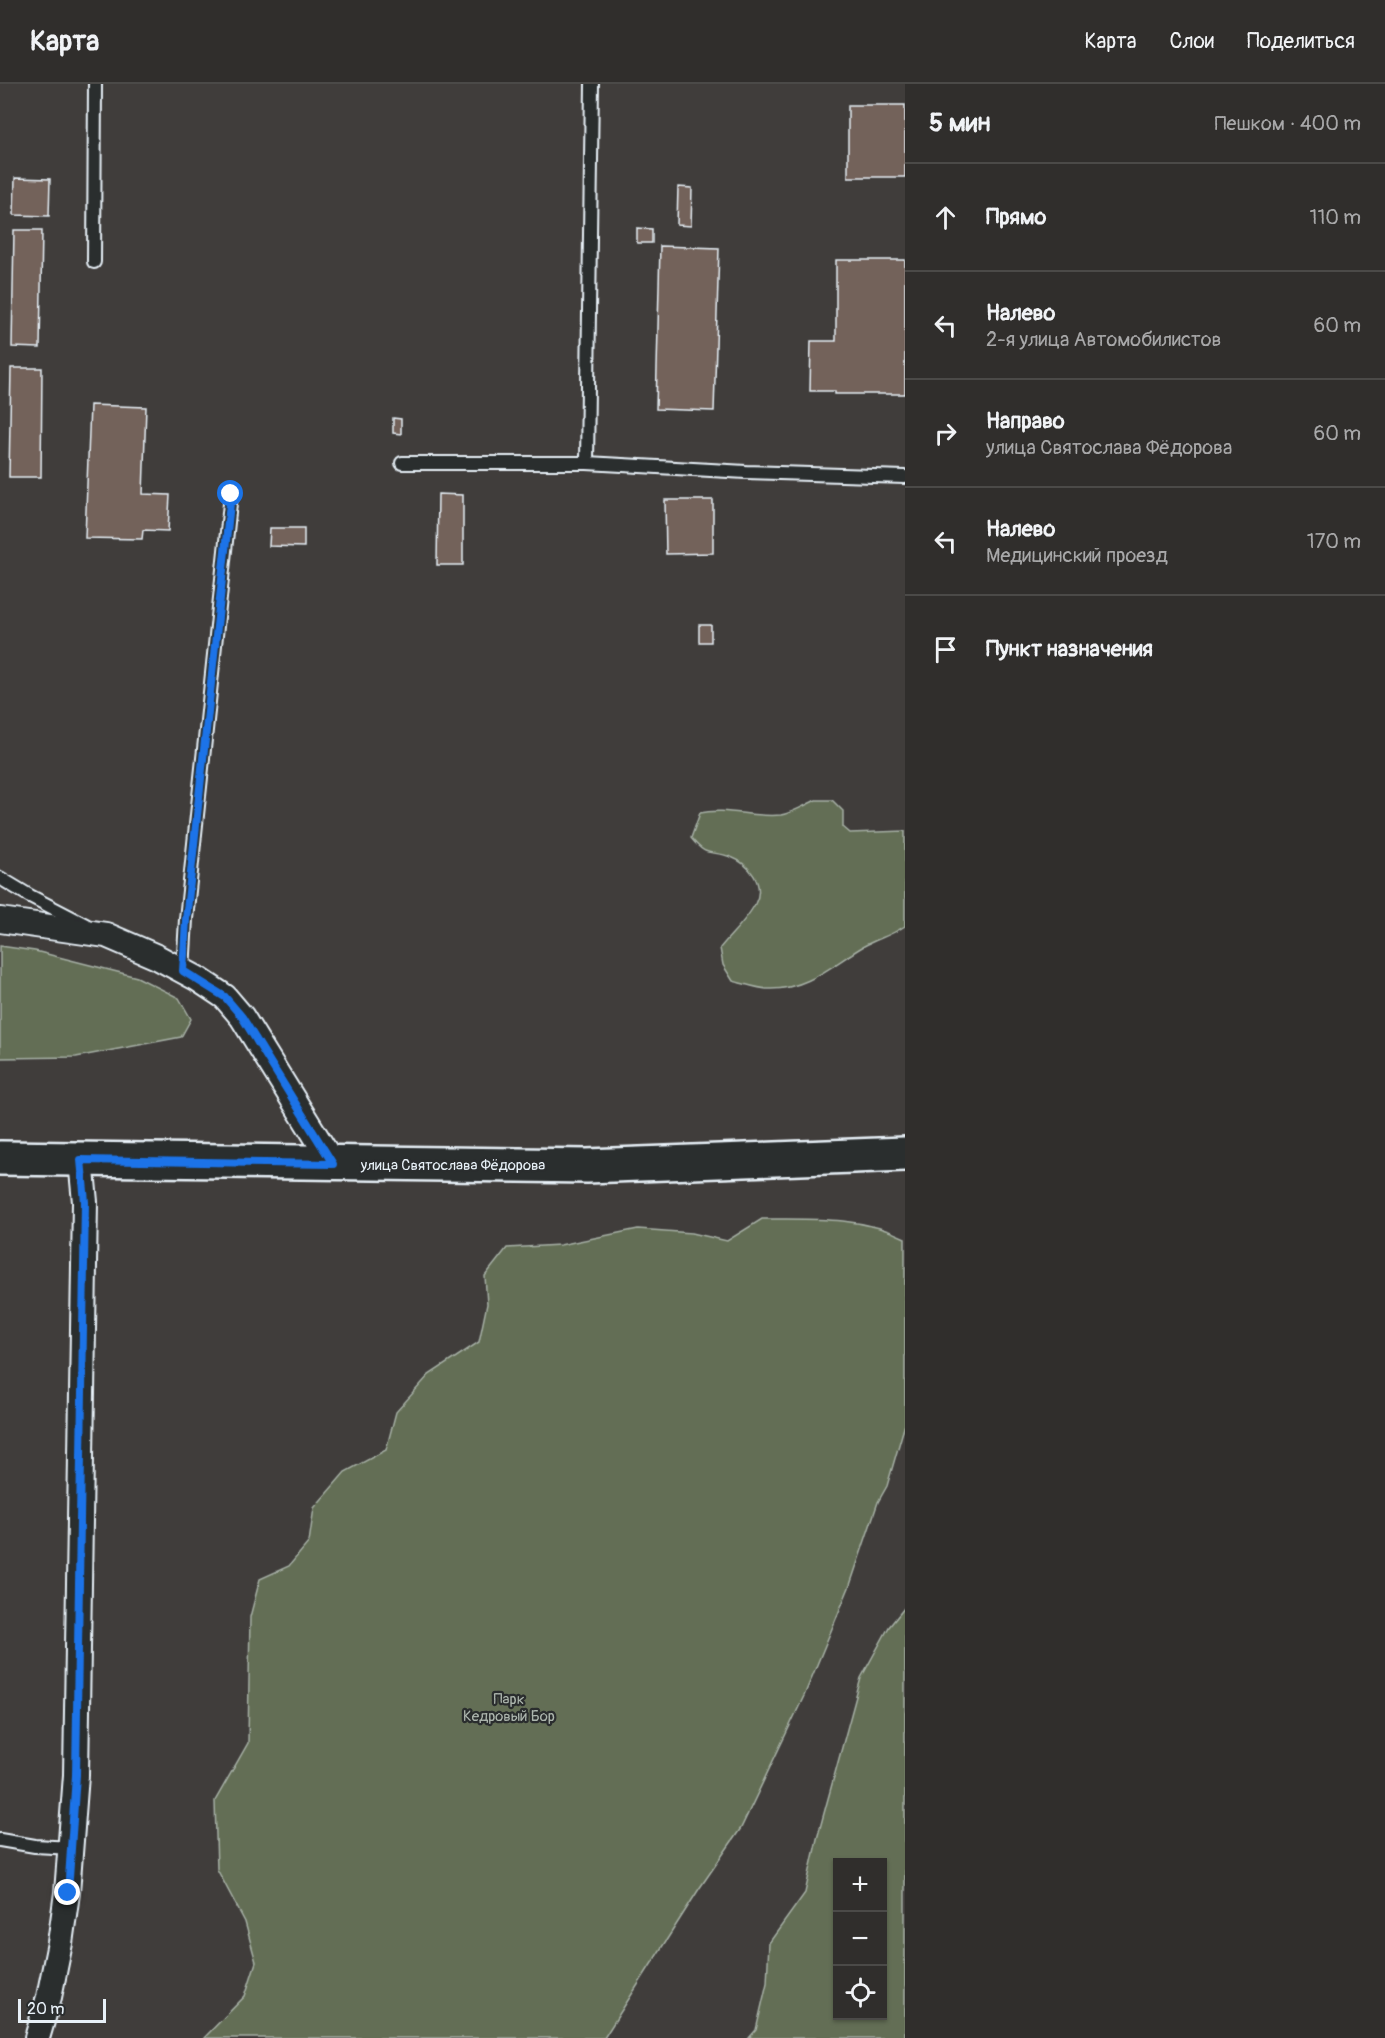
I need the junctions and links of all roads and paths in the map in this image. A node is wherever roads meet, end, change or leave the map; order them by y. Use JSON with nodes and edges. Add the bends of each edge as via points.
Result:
{"nodes":[{"id":1,"x":95,"y":84,"type":"edge"},
{"id":2,"x":592,"y":84,"type":"edge"},
{"id":3,"x":94,"y":262,"type":"dead end"},
{"id":4,"x":402,"y":463,"type":"dead end"},
{"id":5,"x":588,"y":463,"type":"junction"},
{"id":6,"x":905,"y":477,"type":"edge"},
{"id":7,"x":231,"y":494,"type":"dead end"},
{"id":8,"x":0,"y":878,"type":"edge"},
{"id":9,"x":0,"y":920,"type":"edge"},
{"id":10,"x":106,"y":935,"type":"junction"},
{"id":11,"x":183,"y":971,"type":"junction"},
{"id":12,"x":905,"y":1154,"type":"edge"},
{"id":13,"x":0,"y":1158,"type":"edge"},
{"id":14,"x":81,"y":1160,"type":"junction"},
{"id":15,"x":333,"y":1164,"type":"junction"},
{"id":16,"x":0,"y":1840,"type":"edge"},
{"id":17,"x":72,"y":1848,"type":"junction"},
{"id":18,"x":37,"y":2038,"type":"edge"}],
"edges":[{"from":1,"to":3,"type":"lane"},
{"from":2,"to":5,"type":"lane"},
{"from":4,"to":5,"type":"lane"},
{"from":5,"to":6,"type":"lane"},
{"from":7,"to":11,"type":"lane"},
{"from":8,"to":10,"type":"lane"},
{"from":9,"to":10,"type":"street"},
{"from":10,"to":11,"type":"street"},
{"from":11,"to":15,"type":"street","via":[[225,997],[242,1017]]},
{"from":12,"to":15,"type":"street","name":"улица Святослава Фёдорова","via":[[587,1166]]},
{"from":13,"to":14,"type":"street","name":"улица Святослава Фёдорова"},
{"from":14,"to":15,"type":"street","name":"улица Святослава Фёдорова"},
{"from":14,"to":17,"type":"street","via":[[85,1202],[79,1670]]},
{"from":16,"to":17,"type":"lane"},
{"from":17,"to":18,"type":"street","via":[[60,1943]]}]}
